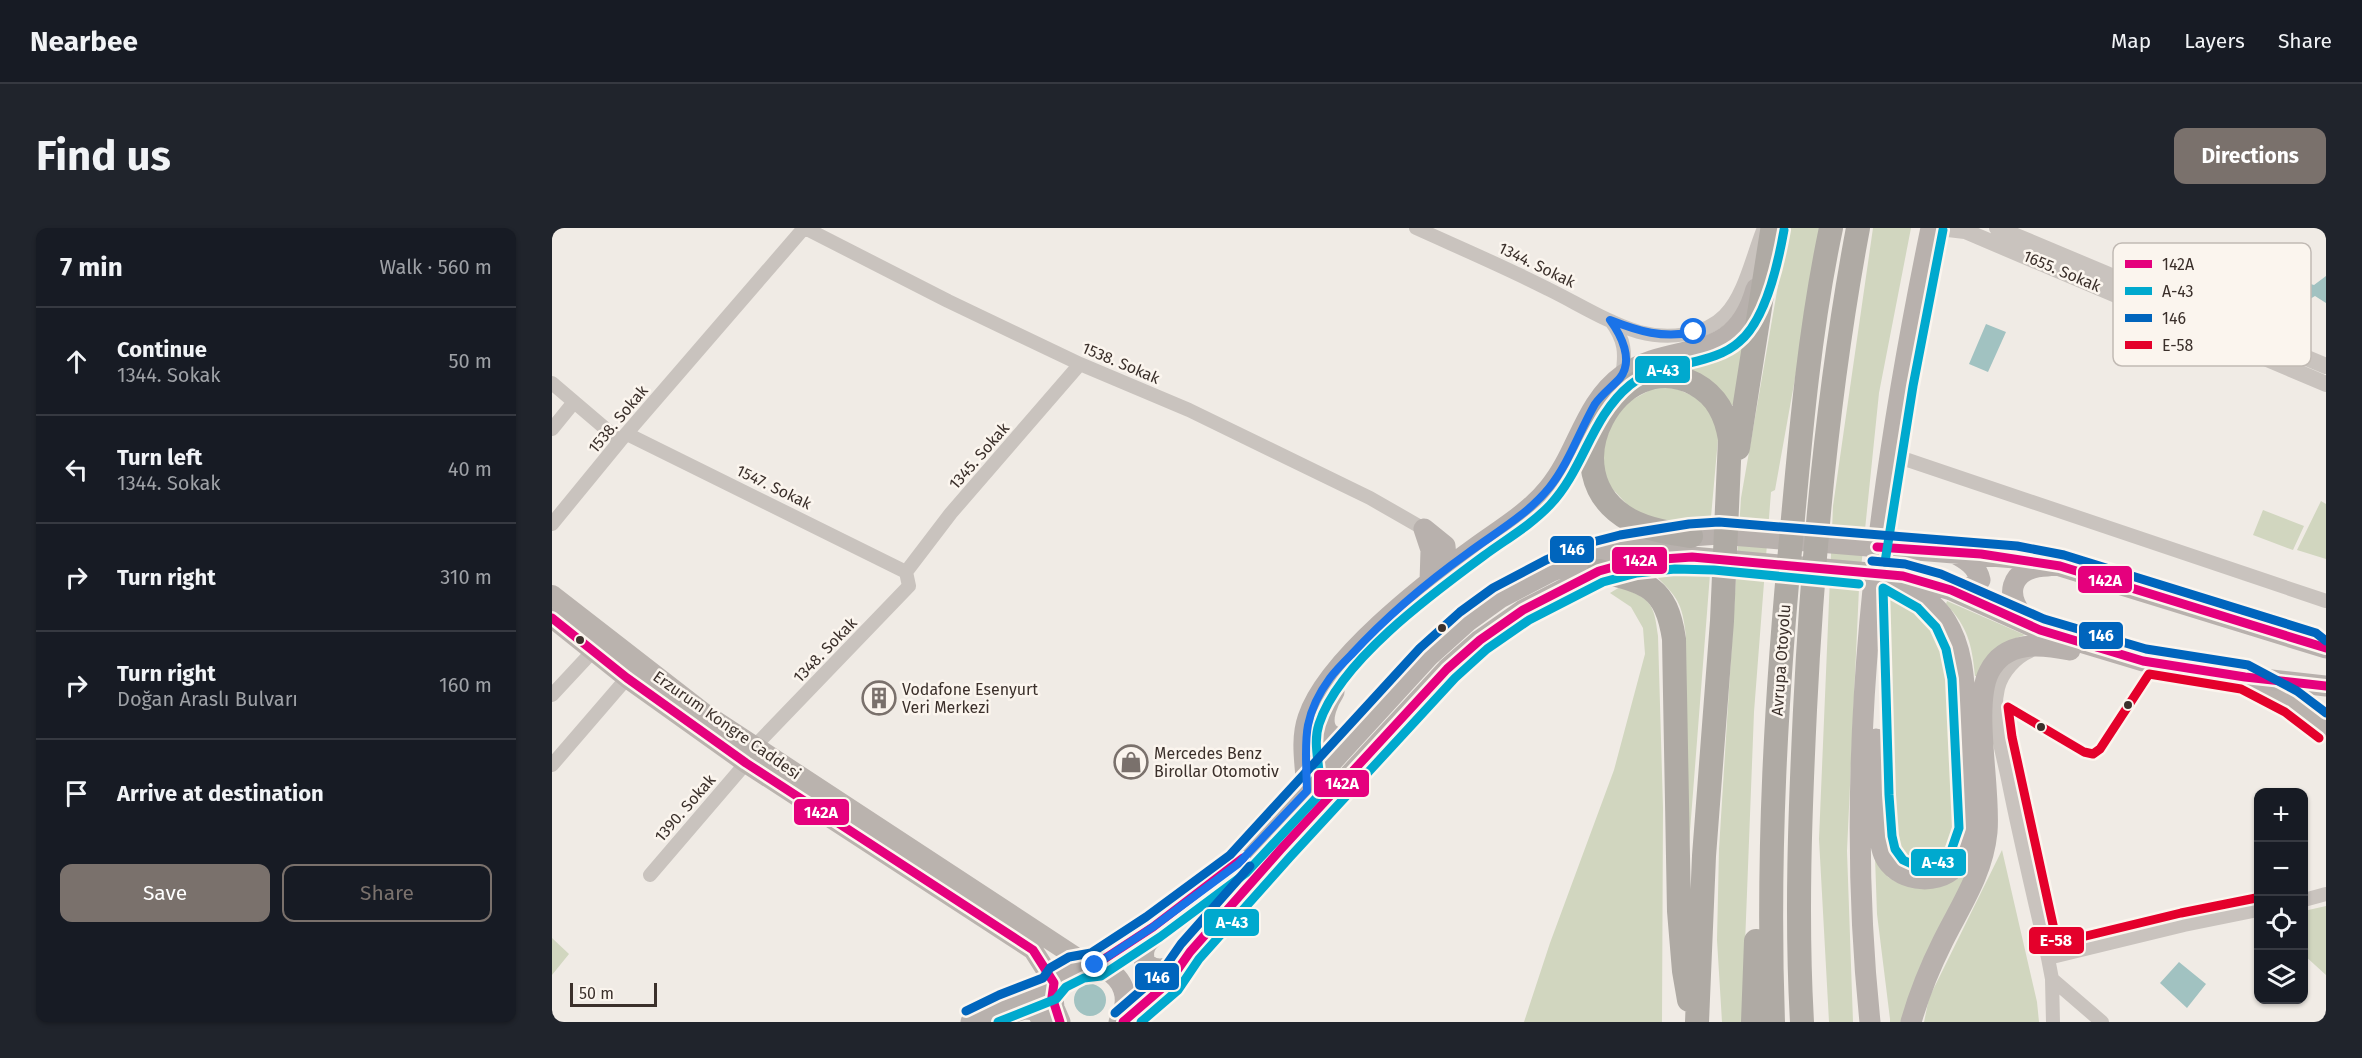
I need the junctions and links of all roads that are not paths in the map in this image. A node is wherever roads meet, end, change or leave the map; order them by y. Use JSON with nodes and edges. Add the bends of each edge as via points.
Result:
{"nodes":[{"id":1,"x":805,"y":228,"type":"edge"},
{"id":2,"x":1416,"y":228,"type":"edge"},
{"id":3,"x":1832,"y":228,"type":"edge"},
{"id":4,"x":1858,"y":228,"type":"edge"},
{"id":5,"x":1997,"y":228,"type":"edge"},
{"id":6,"x":1769,"y":229,"type":"edge"},
{"id":7,"x":1930,"y":233,"type":"edge"},
{"id":8,"x":2113,"y":277,"type":"edge"},
{"id":9,"x":2113,"y":294,"type":"edge"},
{"id":10,"x":1610,"y":320,"type":"junction"},
{"id":11,"x":2311,"y":360,"type":"edge"},
{"id":12,"x":1080,"y":364,"type":"junction"},
{"id":13,"x":2284,"y":366,"type":"edge"},
{"id":14,"x":2326,"y":366,"type":"edge"},
{"id":15,"x":1622,"y":376,"type":"junction"},
{"id":16,"x":552,"y":384,"type":"edge"},
{"id":17,"x":2326,"y":384,"type":"edge"},
{"id":18,"x":574,"y":402,"type":"junction"},
{"id":19,"x":552,"y":429,"type":"edge"},
{"id":20,"x":624,"y":437,"type":"junction"},
{"id":21,"x":1890,"y":454,"type":"junction"},
{"id":22,"x":552,"y":524,"type":"edge"},
{"id":23,"x":1723,"y":524,"type":"junction"},
{"id":24,"x":1424,"y":529,"type":"junction"},
{"id":25,"x":1691,"y":536,"type":"junction"},
{"id":26,"x":1950,"y":551,"type":"junction"},
{"id":27,"x":2060,"y":566,"type":"junction"},
{"id":28,"x":1447,"y":568,"type":"junction"},
{"id":29,"x":1599,"y":571,"type":"junction"},
{"id":30,"x":906,"y":572,"type":"junction"},
{"id":31,"x":1430,"y":582,"type":"junction"},
{"id":32,"x":1877,"y":582,"type":"junction"},
{"id":33,"x":1951,"y":590,"type":"junction"},
{"id":34,"x":552,"y":595,"type":"edge"},
{"id":35,"x":2326,"y":601,"type":"edge"},
{"id":36,"x":552,"y":618,"type":"edge"},
{"id":37,"x":2042,"y":638,"type":"junction"},
{"id":38,"x":593,"y":651,"type":"junction"},
{"id":39,"x":2321,"y":651,"type":"edge"},
{"id":40,"x":2245,"y":677,"type":"junction"},
{"id":41,"x":627,"y":678,"type":"junction"},
{"id":42,"x":2326,"y":686,"type":"edge"},
{"id":43,"x":552,"y":694,"type":"edge"},
{"id":44,"x":2326,"y":728,"type":"edge"},
{"id":45,"x":1343,"y":737,"type":"junction"},
{"id":46,"x":1304,"y":742,"type":"junction"},
{"id":47,"x":750,"y":755,"type":"junction"},
{"id":48,"x":552,"y":765,"type":"edge"},
{"id":49,"x":1307,"y":791,"type":"junction"},
{"id":50,"x":1772,"y":808,"type":"junction"},
{"id":51,"x":1238,"y":864,"type":"junction"},
{"id":52,"x":650,"y":875,"type":"dead end"},
{"id":53,"x":2326,"y":894,"type":"edge"},
{"id":54,"x":2308,"y":899,"type":"edge"},
{"id":55,"x":2254,"y":911,"type":"edge"},
{"id":56,"x":1190,"y":952,"type":"junction"},
{"id":57,"x":2048,"y":958,"type":"junction"},
{"id":58,"x":1091,"y":965,"type":"junction"},
{"id":59,"x":2052,"y":979,"type":"junction"},
{"id":60,"x":1052,"y":985,"type":"junction"},
{"id":61,"x":972,"y":1022,"type":"edge"},
{"id":62,"x":1042,"y":1022,"type":"edge"},
{"id":63,"x":1060,"y":1022,"type":"edge"},
{"id":64,"x":1121,"y":1022,"type":"edge"},
{"id":65,"x":1696,"y":1022,"type":"edge"},
{"id":66,"x":1753,"y":1022,"type":"edge"},
{"id":67,"x":1773,"y":1022,"type":"edge"},
{"id":68,"x":1802,"y":1022,"type":"edge"},
{"id":69,"x":1869,"y":1022,"type":"edge"},
{"id":70,"x":1911,"y":1022,"type":"edge"},
{"id":71,"x":2054,"y":1022,"type":"edge"},
{"id":72,"x":2102,"y":1022,"type":"edge"}],
"edges":[{"from":1,"to":12,"type":"street","name":"1538. Sokak"},
{"from":1,"to":20,"type":"street","name":"1538. Sokak"},
{"from":2,"to":10,"type":"street","name":"1344. Sokak"},
{"from":3,"to":50,"type":"highway","name":"Avrupa Otoyolu","via":[[1813,327],[1801,431],[1781,646]]},
{"from":4,"to":68,"type":"highway","name":"Avrupa Otoyolu","via":[[1841,318],[1812,580],[1798,876]]},
{"from":5,"to":8,"type":"street","name":"1655. Sokak"},
{"from":6,"to":10,"type":"street","name":"1344. Sokak","via":[[1738,296],[1725,315],[1710,326],[1663,336],[1639,332]]},
{"from":6,"to":15,"type":"main road","via":[[1750,310],[1735,331],[1707,347],[1646,364]]},
{"from":6,"to":23,"type":"highway"},
{"from":7,"to":9,"type":"street","name":"1655. Sokak","via":[[1965,231]]},
{"from":7,"to":21,"type":"main road"},
{"from":10,"to":15,"type":"street","via":[[1625,345]]},
{"from":11,"to":14,"type":"street","name":"1655. Sokak"},
{"from":12,"to":24,"type":"street","name":"1538. Sokak","via":[[1189,410],[1370,498]]},
{"from":12,"to":30,"type":"street","name":"1345. Sokak","via":[[951,513]]},
{"from":13,"to":17,"type":"street","name":"1655. Sokak"},
{"from":15,"to":28,"type":"main road","via":[[1599,398],[1565,466],[1549,488],[1530,508]]},
{"from":16,"to":18,"type":"street","name":"1547. Sokak"},
{"from":18,"to":19,"type":"street"},
{"from":18,"to":20,"type":"street","name":"1547. Sokak"},
{"from":20,"to":22,"type":"street","name":"1538. Sokak"},
{"from":20,"to":30,"type":"street","name":"1547. Sokak"},
{"from":21,"to":32,"type":"main road"},
{"from":21,"to":35,"type":"street"},
{"from":23,"to":25,"type":"main road"},
{"from":23,"to":25,"type":"highway","via":[[1730,439],[1715,399],[1678,377],[1662,376],[1634,385],[1611,404],[1596,430],[1592,449],[1594,478],[1609,502],[1628,519],[1654,530]]},
{"from":23,"to":26,"type":"main road","via":[[1894,548]]},
{"from":23,"to":65,"type":"highway"},
{"from":24,"to":28,"type":"main road","via":[[1445,546]]},
{"from":24,"to":31,"type":"main road","via":[[1431,550]]},
{"from":25,"to":45,"type":"main road","via":[[1588,556],[1500,598],[1468,621]]},
{"from":26,"to":27,"type":"main road"},
{"from":26,"to":33,"type":"main road","via":[[1972,565],[1980,580],[1977,585]]},
{"from":27,"to":37,"type":"main road","via":[[2028,570],[2014,583],[2012,594],[2018,610]]},
{"from":27,"to":39,"type":"main road"},
{"from":28,"to":31,"type":"main road"},
{"from":28,"to":45,"type":"main road","via":[[1432,588],[1356,663],[1329,700],[1324,725]]},
{"from":29,"to":32,"type":"main road","via":[[1655,558],[1715,558]]},
{"from":29,"to":56,"type":"main road","via":[[1523,610],[1447,669]]},
{"from":29,"to":65,"type":"highway","via":[[1634,579],[1648,587],[1671,616],[1680,934],[1687,991]]},
{"from":30,"to":47,"type":"street","name":"1348. Sokak","via":[[909,586]]},
{"from":31,"to":46,"type":"main road","via":[[1365,640],[1330,678],[1308,718]]},
{"from":32,"to":32,"type":"main road","via":[[1925,598],[1946,620],[1958,645],[1964,678],[1971,829],[1966,852],[1954,869],[1937,878],[1909,877],[1894,869],[1885,856],[1879,832]]},
{"from":32,"to":33,"type":"main road","via":[[1919,579]]},
{"from":32,"to":69,"type":"main road","via":[[1862,738],[1860,816],[1860,889]]},
{"from":33,"to":37,"type":"main road"},
{"from":34,"to":47,"type":"main road","name":"Erzurum Kongre Caddesi","via":[[704,713]]},
{"from":36,"to":38,"type":"main road","name":"Erzurum Kongre Caddesi"},
{"from":37,"to":40,"type":"main road","via":[[2143,661]]},
{"from":37,"to":57,"type":"street","via":[[2010,666],[1998,687],[1996,710]]},
{"from":37,"to":70,"type":"main road","via":[[2004,654],[1989,673],[1983,690],[1988,814],[1983,858],[1929,971]]},
{"from":38,"to":41,"type":"main road","name":"Erzurum Kongre Caddesi"},
{"from":38,"to":43,"type":"street"},
{"from":40,"to":42,"type":"main road"},
{"from":40,"to":44,"type":"main road","via":[[2291,702]]},
{"from":41,"to":47,"type":"main road","name":"Erzurum Kongre Caddesi"},
{"from":41,"to":48,"type":"street"},
{"from":45,"to":46,"type":"main road"},
{"from":45,"to":49,"type":"main road"},
{"from":46,"to":49,"type":"main road"},
{"from":47,"to":52,"type":"street","name":"1390. Sokak"},
{"from":47,"to":58,"type":"main road","name":"Erzurum Kongre Caddesi"},
{"from":47,"to":60,"type":"main road","name":"Erzurum Kongre Caddesi","via":[[1033,950]]},
{"from":49,"to":51,"type":"main road"},
{"from":50,"to":66,"type":"highway","via":[[1758,895]]},
{"from":50,"to":67,"type":"highway","name":"Avrupa Otoyolu"},
{"from":51,"to":56,"type":"main road","via":[[1202,901],[1148,941],[1143,956],[1148,966],[1162,970]]},
{"from":51,"to":58,"type":"main road","via":[[1153,927]]},
{"from":53,"to":54,"type":"street"},
{"from":55,"to":57,"type":"street"},
{"from":56,"to":64,"type":"main road","via":[[1169,982]]},
{"from":57,"to":59,"type":"street"},
{"from":58,"to":60,"type":"main road","via":[[1074,968]]},
{"from":58,"to":64,"type":"main road","via":[[1112,972],[1123,987],[1125,1009]]},
{"from":59,"to":71,"type":"street"},
{"from":59,"to":72,"type":"street"},
{"from":60,"to":61,"type":"main road"},
{"from":60,"to":63,"type":"main road"},
{"from":61,"to":62,"type":"main road","via":[[1031,1009],[1041,1014]]}]}
